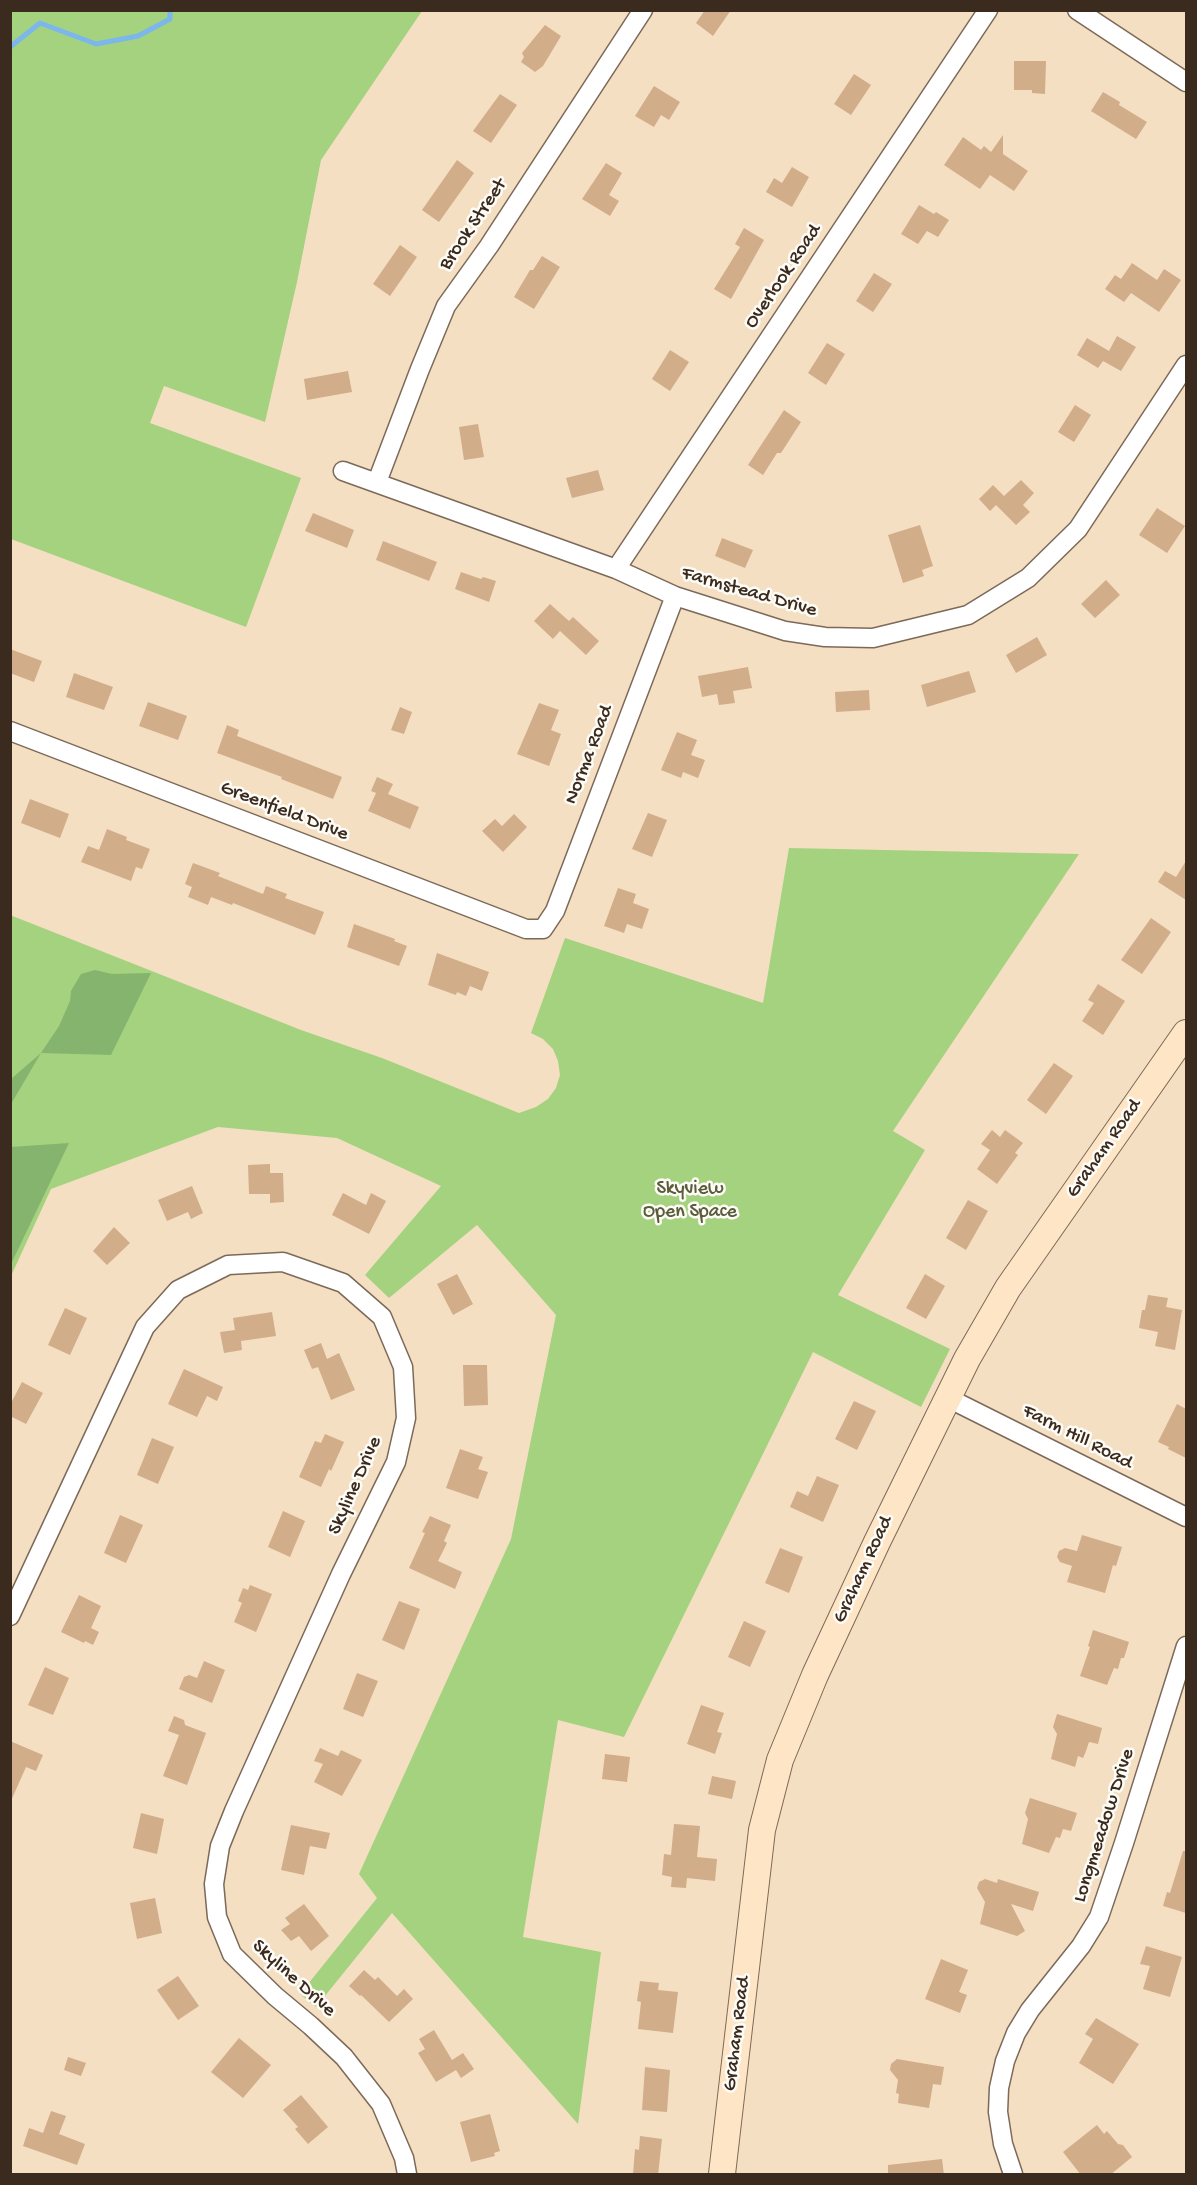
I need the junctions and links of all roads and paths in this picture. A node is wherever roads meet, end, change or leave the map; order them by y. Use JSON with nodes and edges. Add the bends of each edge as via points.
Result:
{"nodes":[{"id":1,"x":643,"y":10,"type":"edge"},
{"id":2,"x":988,"y":10,"type":"edge"},
{"id":3,"x":1077,"y":10,"type":"edge"},
{"id":4,"x":1186,"y":82,"type":"edge"},
{"id":5,"x":1186,"y":365,"type":"edge"},
{"id":6,"x":343,"y":471,"type":"dead end"},
{"id":7,"x":377,"y":482,"type":"junction"},
{"id":8,"x":616,"y":569,"type":"junction"},
{"id":9,"x":675,"y":596,"type":"junction"},
{"id":10,"x":10,"y":731,"type":"edge"},
{"id":11,"x":543,"y":929,"type":"joint"},
{"id":12,"x":1186,"y":1034,"type":"edge"},
{"id":13,"x":948,"y":1398,"type":"junction"},
{"id":14,"x":1186,"y":1517,"type":"edge"},
{"id":15,"x":10,"y":1616,"type":"edge"},
{"id":16,"x":1186,"y":1646,"type":"edge"},
{"id":17,"x":407,"y":2175,"type":"edge"},
{"id":18,"x":722,"y":2175,"type":"edge"},
{"id":19,"x":1013,"y":2175,"type":"edge"}],
"edges":[{"from":1,"to":7,"type":"street","name":"Brook Street","via":[[446,306]]},
{"from":2,"to":8,"type":"street","name":"Overlook Road"},
{"from":3,"to":4,"type":"street"},
{"from":5,"to":9,"type":"street","name":"Farmstead Drive","via":[[1078,529],[1028,578],[968,615],[873,638],[825,637],[784,631]]},
{"from":6,"to":7,"type":"street","name":"Farmstead Drive"},
{"from":7,"to":8,"type":"street","name":"Farmstead Drive"},
{"from":8,"to":9,"type":"street","name":"Farmstead Drive"},
{"from":9,"to":11,"type":"street","name":"Norma Road","via":[[555,911]]},
{"from":10,"to":11,"type":"street","name":"Greenfield Drive","via":[[526,929]]},
{"from":12,"to":13,"type":"street","name":"Graham Road","via":[[1008,1288]]},
{"from":13,"to":14,"type":"street","name":"Farm Hill Road"},
{"from":13,"to":18,"type":"street","name":"Graham Road","via":[[862,1573],[780,1760],[762,1830]]},
{"from":15,"to":17,"type":"street","name":"Skyline Drive","via":[[145,1327],[178,1290],[228,1265],[283,1262],[343,1283],[382,1317],[403,1367],[406,1418],[396,1462],[234,1811],[220,1846],[214,1884],[217,1917],[232,1954],[344,2057],[381,2104],[405,2158]]},
{"from":16,"to":19,"type":"street","name":"Longmeadow Drive","via":[[1099,1917],[1030,2010],[1005,2061],[998,2112]]}]}
